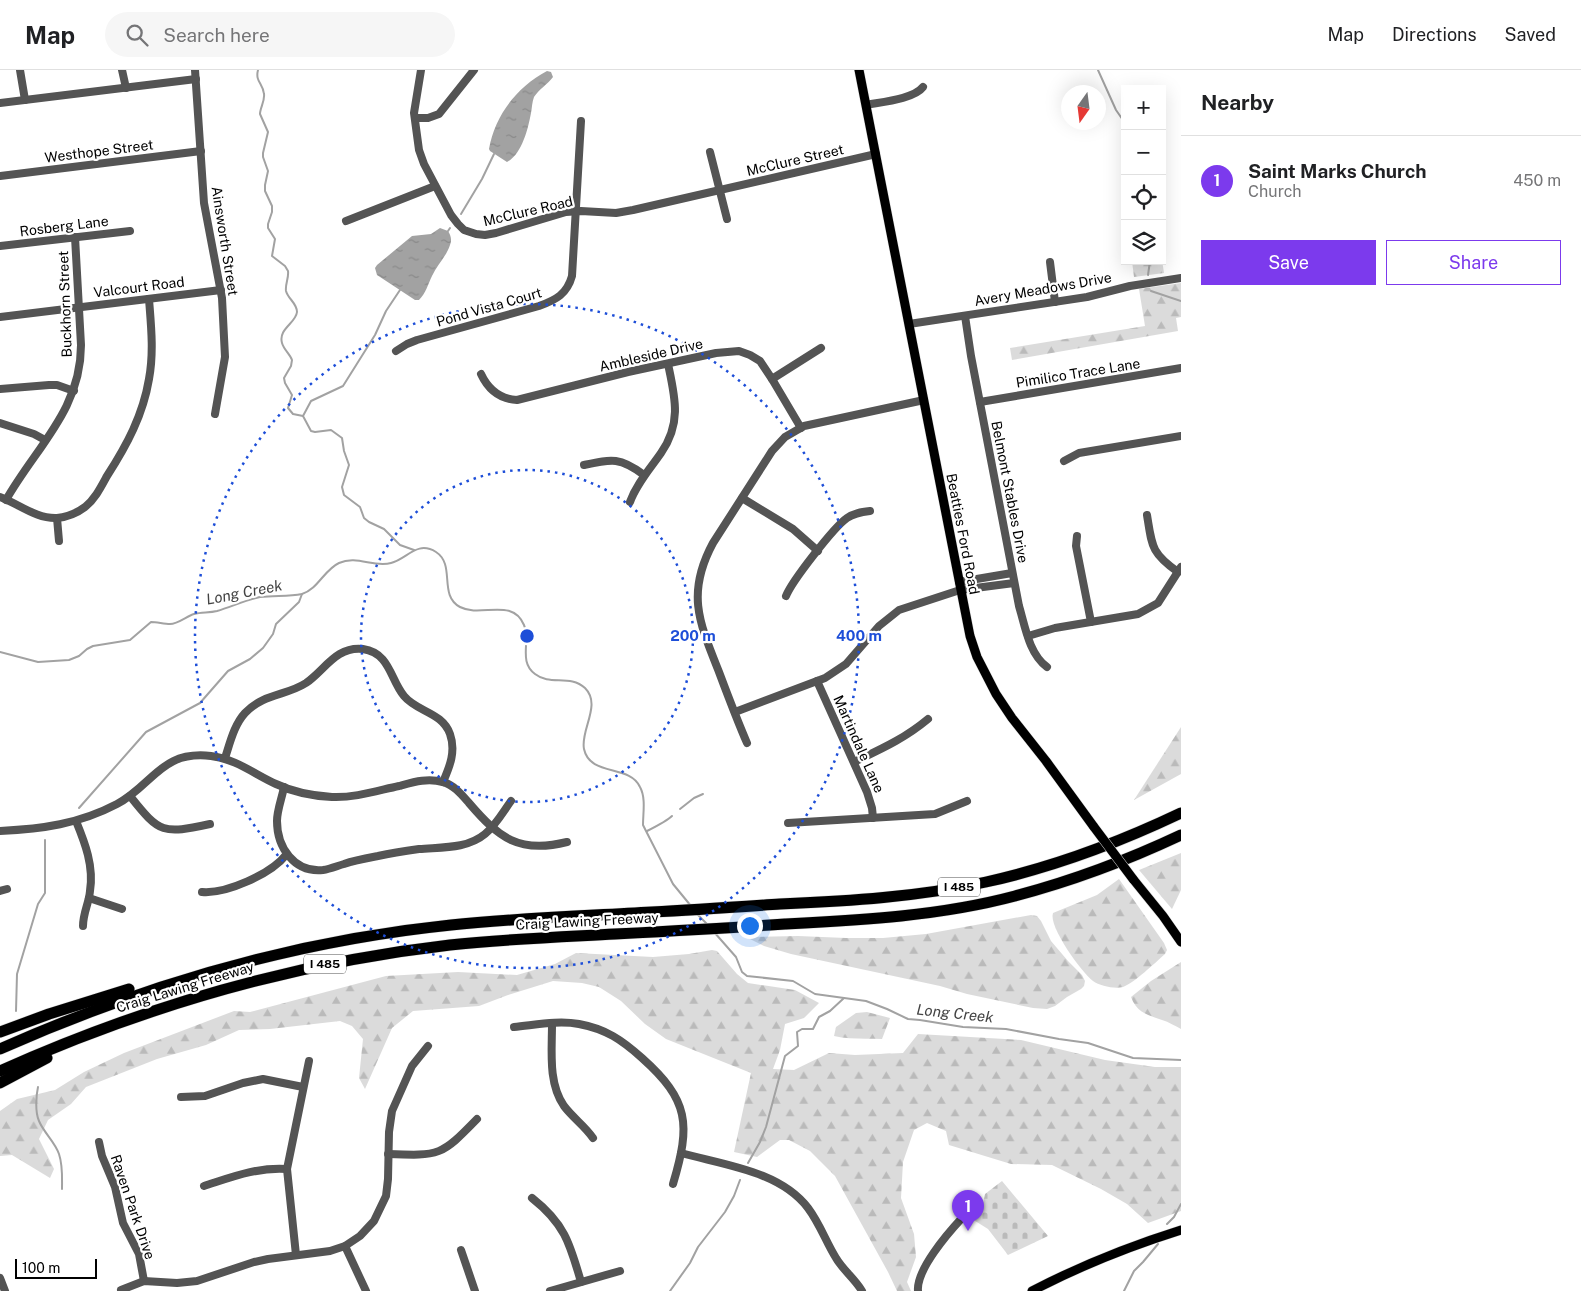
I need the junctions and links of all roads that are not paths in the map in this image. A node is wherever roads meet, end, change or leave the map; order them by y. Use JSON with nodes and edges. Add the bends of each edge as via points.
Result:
{"nodes":[{"id":1,"x":20,"y":70,"type":"edge"},
{"id":2,"x":122,"y":70,"type":"edge"},
{"id":3,"x":195,"y":70,"type":"edge"},
{"id":4,"x":421,"y":70,"type":"edge"},
{"id":5,"x":474,"y":70,"type":"edge"},
{"id":6,"x":859,"y":70,"type":"edge"},
{"id":7,"x":196,"y":79,"type":"junction"},
{"id":8,"x":923,"y":87,"type":"dead end"},
{"id":9,"x":126,"y":88,"type":"junction"},
{"id":10,"x":25,"y":100,"type":"junction"},
{"id":11,"x":0,"y":103,"type":"edge"},
{"id":12,"x":866,"y":105,"type":"junction"},
{"id":13,"x":414,"y":118,"type":"junction"},
{"id":14,"x":581,"y":121,"type":"dead end"},
{"id":15,"x":201,"y":151,"type":"junction"},
{"id":16,"x":710,"y":152,"type":"dead end"},
{"id":17,"x":876,"y":154,"type":"junction"},
{"id":18,"x":0,"y":176,"type":"edge"},
{"id":19,"x":435,"y":186,"type":"junction"},
{"id":20,"x":720,"y":191,"type":"junction"},
{"id":21,"x":576,"y":211,"type":"junction"},
{"id":22,"x":727,"y":219,"type":"dead end"},
{"id":23,"x":346,"y":221,"type":"dead end"},
{"id":24,"x":130,"y":231,"type":"dead end"},
{"id":25,"x":76,"y":238,"type":"junction"},
{"id":26,"x":0,"y":246,"type":"edge"},
{"id":27,"x":1050,"y":262,"type":"dead end"},
{"id":28,"x":1181,"y":278,"type":"edge"},
{"id":29,"x":221,"y":290,"type":"junction"},
{"id":30,"x":149,"y":299,"type":"junction"},
{"id":31,"x":1055,"y":302,"type":"junction"},
{"id":32,"x":79,"y":307,"type":"junction"},
{"id":33,"x":964,"y":316,"type":"junction"},
{"id":34,"x":0,"y":317,"type":"edge"},
{"id":35,"x":909,"y":324,"type":"junction"},
{"id":36,"x":821,"y":348,"type":"dead end"},
{"id":37,"x":396,"y":352,"type":"dead end"},
{"id":38,"x":668,"y":364,"type":"junction"},
{"id":39,"x":1181,"y":368,"type":"edge"},
{"id":40,"x":481,"y":374,"type":"dead end"},
{"id":41,"x":772,"y":379,"type":"junction"},
{"id":42,"x":0,"y":389,"type":"edge"},
{"id":43,"x":74,"y":391,"type":"junction"},
{"id":44,"x":924,"y":400,"type":"junction"},
{"id":45,"x":980,"y":402,"type":"junction"},
{"id":46,"x":214,"y":414,"type":"dead end"},
{"id":47,"x":0,"y":422,"type":"edge"},
{"id":48,"x":800,"y":428,"type":"junction"},
{"id":49,"x":1181,"y":436,"type":"edge"},
{"id":50,"x":45,"y":440,"type":"junction"},
{"id":51,"x":1064,"y":461,"type":"dead end"},
{"id":52,"x":584,"y":464,"type":"dead end"},
{"id":53,"x":644,"y":475,"type":"junction"},
{"id":54,"x":742,"y":498,"type":"junction"},
{"id":55,"x":3,"y":499,"type":"edge"},
{"id":56,"x":630,"y":502,"type":"dead end"},
{"id":57,"x":870,"y":511,"type":"dead end"},
{"id":58,"x":1147,"y":515,"type":"dead end"},
{"id":59,"x":57,"y":518,"type":"junction"},
{"id":60,"x":1077,"y":536,"type":"dead end"},
{"id":61,"x":59,"y":541,"type":"dead end"},
{"id":62,"x":818,"y":551,"type":"junction"},
{"id":63,"x":1179,"y":570,"type":"edge"},
{"id":64,"x":1012,"y":573,"type":"junction"},
{"id":65,"x":1014,"y":583,"type":"junction"},
{"id":66,"x":960,"y":586,"type":"junction"},
{"id":67,"x":786,"y":596,"type":"dead end"},
{"id":68,"x":1091,"y":622,"type":"junction"},
{"id":69,"x":1028,"y":636,"type":"junction"},
{"id":70,"x":1047,"y":667,"type":"dead end"},
{"id":71,"x":818,"y":681,"type":"junction"},
{"id":72,"x":735,"y":712,"type":"junction"},
{"id":73,"x":928,"y":719,"type":"dead end"},
{"id":74,"x":747,"y":743,"type":"dead end"},
{"id":75,"x":225,"y":758,"type":"junction"},
{"id":76,"x":854,"y":762,"type":"junction"},
{"id":77,"x":443,"y":782,"type":"junction"},
{"id":78,"x":284,"y":787,"type":"junction"},
{"id":79,"x":130,"y":796,"type":"junction"},
{"id":80,"x":510,"y":800,"type":"dead end"},
{"id":81,"x":967,"y":801,"type":"dead end"},
{"id":82,"x":1181,"y":813,"type":"edge"},
{"id":83,"x":873,"y":818,"type":"junction"},
{"id":84,"x":76,"y":821,"type":"junction"},
{"id":85,"x":788,"y":823,"type":"dead end"},
{"id":86,"x":210,"y":824,"type":"dead end"},
{"id":87,"x":491,"y":828,"type":"junction"},
{"id":88,"x":0,"y":831,"type":"edge"},
{"id":89,"x":1181,"y":835,"type":"edge"},
{"id":90,"x":567,"y":842,"type":"dead end"},
{"id":91,"x":286,"y":855,"type":"junction"},
{"id":92,"x":202,"y":892,"type":"dead end"},
{"id":93,"x":89,"y":898,"type":"junction"},
{"id":94,"x":122,"y":908,"type":"dead end"},
{"id":95,"x":83,"y":926,"type":"dead end"},
{"id":96,"x":1181,"y":942,"type":"edge"},
{"id":97,"x":185,"y":979,"type":"junction"},
{"id":98,"x":125,"y":1020,"type":"junction"},
{"id":99,"x":552,"y":1024,"type":"junction"},
{"id":100,"x":514,"y":1027,"type":"dead end"},
{"id":101,"x":0,"y":1032,"type":"edge"},
{"id":102,"x":428,"y":1046,"type":"dead end"},
{"id":103,"x":0,"y":1049,"type":"edge"},
{"id":104,"x":309,"y":1061,"type":"dead end"},
{"id":105,"x":0,"y":1071,"type":"edge"},
{"id":106,"x":0,"y":1083,"type":"edge"},
{"id":107,"x":303,"y":1086,"type":"junction"},
{"id":108,"x":181,"y":1097,"type":"dead end"},
{"id":109,"x":477,"y":1119,"type":"dead end"},
{"id":110,"x":593,"y":1138,"type":"dead end"},
{"id":111,"x":99,"y":1142,"type":"dead end"},
{"id":112,"x":388,"y":1154,"type":"junction"},
{"id":113,"x":681,"y":1154,"type":"junction"},
{"id":114,"x":287,"y":1169,"type":"junction"},
{"id":115,"x":673,"y":1184,"type":"dead end"},
{"id":116,"x":204,"y":1186,"type":"dead end"},
{"id":117,"x":532,"y":1198,"type":"dead end"},
{"id":118,"x":962,"y":1218,"type":"dead end"},
{"id":119,"x":1181,"y":1230,"type":"edge"},
{"id":120,"x":345,"y":1246,"type":"junction"},
{"id":121,"x":461,"y":1250,"type":"dead end"},
{"id":122,"x":296,"y":1255,"type":"junction"},
{"id":123,"x":620,"y":1271,"type":"dead end"},
{"id":124,"x":0,"y":1278,"type":"edge"},
{"id":125,"x":144,"y":1280,"type":"junction"},
{"id":126,"x":581,"y":1282,"type":"junction"},
{"id":127,"x":182,"y":1287,"type":"edge"},
{"id":128,"x":121,"y":1290,"type":"dead end"},
{"id":129,"x":5,"y":1291,"type":"edge"},
{"id":130,"x":366,"y":1291,"type":"edge"},
{"id":131,"x":475,"y":1291,"type":"edge"},
{"id":132,"x":550,"y":1291,"type":"edge"},
{"id":133,"x":862,"y":1291,"type":"edge"},
{"id":134,"x":918,"y":1291,"type":"edge"},
{"id":135,"x":1032,"y":1291,"type":"edge"}],
"edges":[{"from":1,"to":10,"type":"street"},
{"from":2,"to":9,"type":"street"},
{"from":3,"to":7,"type":"street","name":"Ainsworth Street"},
{"from":4,"to":13,"type":"street","name":"McClure Road"},
{"from":5,"to":13,"type":"street","via":[[439,114]]},
{"from":6,"to":12,"type":"main road","name":"Beatties Ford Road"},
{"from":7,"to":9,"type":"street"},
{"from":7,"to":15,"type":"street","name":"Ainsworth Street"},
{"from":8,"to":12,"type":"street","via":[[915,94]]},
{"from":9,"to":10,"type":"street"},
{"from":10,"to":11,"type":"street"},
{"from":12,"to":17,"type":"main road","name":"Beatties Ford Road"},
{"from":13,"to":19,"type":"street","name":"McClure Road","via":[[419,150]]},
{"from":14,"to":21,"type":"street","name":"Pond Vista Court"},
{"from":15,"to":18,"type":"street","name":"Westhope Street"},
{"from":15,"to":29,"type":"street","name":"Ainsworth Street","via":[[204,203]]},
{"from":16,"to":20,"type":"street"},
{"from":17,"to":20,"type":"street","name":"McClure Street"},
{"from":17,"to":35,"type":"main road","name":"Beatties Ford Road"},
{"from":19,"to":21,"type":"street","name":"McClure Road","via":[[454,220],[464,230],[485,236]]},
{"from":19,"to":23,"type":"street"},
{"from":20,"to":21,"type":"street","name":"McClure Road","via":[[616,213]]},
{"from":20,"to":22,"type":"street"},
{"from":21,"to":37,"type":"street","name":"Pond Vista Court","via":[[570,284],[553,302],[417,340]]},
{"from":24,"to":25,"type":"street","name":"Rosberg Lane"},
{"from":25,"to":26,"type":"street","name":"Rosberg Lane"},
{"from":25,"to":32,"type":"street","name":"Buckhorn Street"},
{"from":27,"to":31,"type":"street"},
{"from":28,"to":31,"type":"street","name":"Avery Meadows Drive"},
{"from":29,"to":30,"type":"street","name":"Valcourt Road"},
{"from":29,"to":46,"type":"street","name":"Ainsworth Street","via":[[224,357]]},
{"from":30,"to":32,"type":"street","name":"Valcourt Road"},
{"from":30,"to":59,"type":"street","via":[[151,365],[140,416],[95,496],[80,510]]},
{"from":31,"to":33,"type":"street","name":"Avery Meadows Drive"},
{"from":32,"to":34,"type":"street","name":"Valcourt Road"},
{"from":32,"to":43,"type":"street","name":"Buckhorn Street","via":[[81,354]]},
{"from":33,"to":35,"type":"street","name":"Avery Meadows Drive"},
{"from":33,"to":45,"type":"street","name":"Belmont Stables Drive"},
{"from":35,"to":44,"type":"main road","name":"Beatties Ford Road"},
{"from":36,"to":41,"type":"street"},
{"from":38,"to":40,"type":"street","name":"Ambleside Drive","via":[[517,400],[496,393]]},
{"from":38,"to":41,"type":"street","name":"Ambleside Drive","via":[[739,351],[756,358]]},
{"from":38,"to":53,"type":"street","via":[[676,400],[675,420],[664,448]]},
{"from":39,"to":45,"type":"street","name":"Pimilico Trace Lane"},
{"from":41,"to":48,"type":"street","name":"Ambleside Drive"},
{"from":42,"to":43,"type":"street","via":[[49,385]]},
{"from":43,"to":50,"type":"street","name":"Buckhorn Street"},
{"from":44,"to":48,"type":"street"},
{"from":44,"to":66,"type":"main road","name":"Beatties Ford Road"},
{"from":45,"to":64,"type":"street","name":"Belmont Stables Drive"},
{"from":47,"to":50,"type":"street"},
{"from":48,"to":54,"type":"street","via":[[777,444]]},
{"from":49,"to":51,"type":"street","via":[[1078,453]]},
{"from":50,"to":55,"type":"street","name":"Buckhorn Street"},
{"from":52,"to":53,"type":"street","via":[[615,460]]},
{"from":53,"to":56,"type":"street"},
{"from":54,"to":62,"type":"street","via":[[793,529]]},
{"from":54,"to":72,"type":"street","via":[[712,543],[697,593],[702,628]]},
{"from":55,"to":59,"type":"street","via":[[35,514]]},
{"from":57,"to":62,"type":"street","via":[[854,514],[841,522]]},
{"from":58,"to":63,"type":"street","via":[[1156,554]]},
{"from":59,"to":61,"type":"street"},
{"from":60,"to":68,"type":"street","via":[[1076,546]]},
{"from":62,"to":67,"type":"street"},
{"from":63,"to":68,"type":"street","via":[[1152,607],[1138,614]]},
{"from":64,"to":65,"type":"street","name":"Belmont Stables Drive"},
{"from":64,"to":66,"type":"street"},
{"from":65,"to":66,"type":"street"},
{"from":65,"to":69,"type":"street","name":"Belmont Stables Drive"},
{"from":66,"to":71,"type":"street","via":[[893,614],[878,626],[846,664]]},
{"from":66,"to":96,"type":"main road","name":"Beatties Ford Road","bridge":true,"via":[[970,636],[996,694]]},
{"from":68,"to":69,"type":"street"},
{"from":69,"to":70,"type":"street","name":"Belmont Stables Drive","via":[[1036,655]]},
{"from":71,"to":72,"type":"street"},
{"from":71,"to":76,"type":"street","name":"Martindale Lane"},
{"from":72,"to":74,"type":"street"},
{"from":73,"to":76,"type":"street","via":[[900,740]]},
{"from":75,"to":77,"type":"street","via":[[239,722],[251,708],[306,683],[339,654],[363,649],[373,652],[385,662],[410,703],[446,726],[453,749]]},
{"from":75,"to":78,"type":"street"},
{"from":75,"to":79,"type":"street","via":[[186,757],[175,761],[155,772]]},
{"from":76,"to":83,"type":"street","name":"Martindale Lane","via":[[870,799]]},
{"from":77,"to":78,"type":"street","via":[[419,780],[365,794],[338,797]]},
{"from":77,"to":87,"type":"street","via":[[455,788]]},
{"from":78,"to":91,"type":"street","via":[[277,821]]},
{"from":79,"to":84,"type":"street"},
{"from":79,"to":86,"type":"street","via":[[150,820],[165,829]]},
{"from":80,"to":87,"type":"street"},
{"from":81,"to":83,"type":"street","via":[[935,814]]},
{"from":82,"to":97,"type":"highway","name":"Craig Lawing Freeway","number":"I 485","via":[[1066,860],[985,882],[923,893],[492,921],[394,932],[278,954]]},
{"from":83,"to":85,"type":"street"},
{"from":84,"to":88,"type":"street","via":[[38,829]]},
{"from":84,"to":93,"type":"street","via":[[90,864]]},
{"from":87,"to":90,"type":"street","via":[[524,844],[542,846]]},
{"from":87,"to":91,"type":"street","via":[[476,840],[464,844],[400,852],[324,870],[299,866]]},
{"from":89,"to":98,"type":"highway","name":"Craig Lawing Freeway","number":"I 485","via":[[1091,872],[1013,897],[930,912],[442,946],[300,970],[183,1000]]},
{"from":91,"to":92,"type":"street","via":[[246,882]]},
{"from":93,"to":94,"type":"street"},
{"from":93,"to":95,"type":"street"},
{"from":97,"to":101,"type":"highway","via":[[140,986]]},
{"from":97,"to":103,"type":"highway","name":"Craig Lawing Freeway","number":"I 485","via":[[78,1016]]},
{"from":98,"to":105,"type":"highway","name":"Craig Lawing Freeway","number":"I 485"},
{"from":98,"to":106,"type":"highway"},
{"from":99,"to":100,"type":"street"},
{"from":99,"to":110,"type":"street","via":[[556,1091],[566,1108]]},
{"from":99,"to":113,"type":"street","via":[[577,1024],[616,1037],[658,1073],[680,1107],[684,1133]]},
{"from":102,"to":112,"type":"street","via":[[412,1066],[392,1111]]},
{"from":104,"to":107,"type":"street"},
{"from":107,"to":108,"type":"street","via":[[263,1079],[211,1094]]},
{"from":107,"to":114,"type":"street"},
{"from":109,"to":112,"type":"street","via":[[452,1145],[440,1152]]},
{"from":111,"to":125,"type":"street","name":"Raven Park Drive"},
{"from":112,"to":120,"type":"street","via":[[387,1189],[379,1214],[368,1229]]},
{"from":113,"to":115,"type":"street"},
{"from":113,"to":133,"type":"street","via":[[758,1174],[791,1191],[814,1216],[837,1259]]},
{"from":114,"to":116,"type":"street","via":[[255,1170]]},
{"from":114,"to":122,"type":"street"},
{"from":117,"to":126,"type":"street","via":[[553,1216],[564,1232]]},
{"from":118,"to":134,"type":"street","via":[[920,1275]]},
{"from":119,"to":135,"type":"main road","via":[[1096,1260]]},
{"from":120,"to":122,"type":"street"},
{"from":120,"to":130,"type":"street"},
{"from":121,"to":131,"type":"street"},
{"from":122,"to":127,"type":"street","via":[[254,1262]]},
{"from":123,"to":126,"type":"street"},
{"from":124,"to":129,"type":"street"},
{"from":125,"to":127,"type":"street"},
{"from":125,"to":128,"type":"street"},
{"from":126,"to":132,"type":"street"}]}
